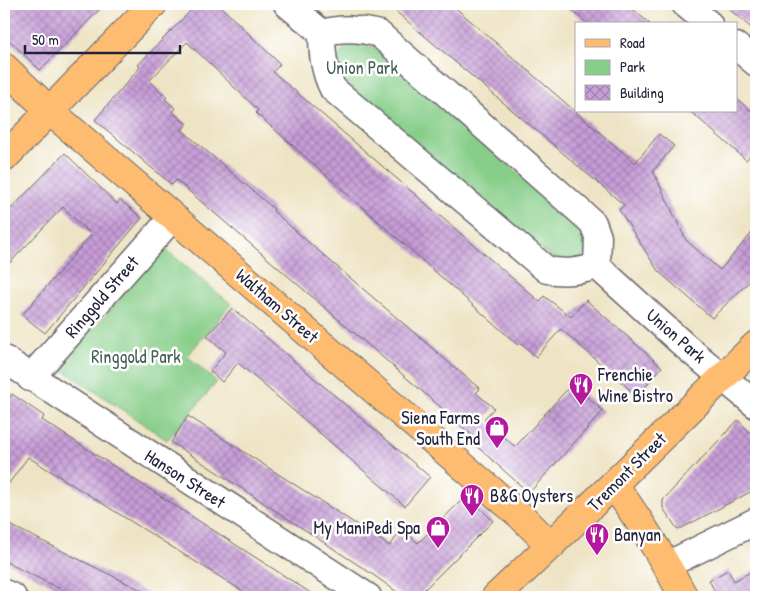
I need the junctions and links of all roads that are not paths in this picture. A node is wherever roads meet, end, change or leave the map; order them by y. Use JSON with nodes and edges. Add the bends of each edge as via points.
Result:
{"nodes":[{"id":1,"x":153,"y":4,"type":"edge"},
{"id":2,"x":287,"y":4,"type":"edge"},
{"id":3,"x":685,"y":4,"type":"edge"},
{"id":4,"x":707,"y":22,"type":"edge"},
{"id":5,"x":322,"y":33,"type":"junction"},
{"id":6,"x":738,"y":48,"type":"edge"},
{"id":7,"x":756,"y":63,"type":"edge"},
{"id":8,"x":4,"y":67,"type":"edge"},
{"id":9,"x":50,"y":111,"type":"junction"},
{"id":10,"x":4,"y":158,"type":"edge"},
{"id":11,"x":173,"y":216,"type":"junction"},
{"id":12,"x":597,"y":266,"type":"junction"},
{"id":13,"x":756,"y":345,"type":"edge"},
{"id":14,"x":12,"y":369,"type":"edge"},
{"id":15,"x":723,"y":377,"type":"junction"},
{"id":16,"x":756,"y":405,"type":"edge"},
{"id":17,"x":613,"y":484,"type":"junction"},
{"id":18,"x":756,"y":521,"type":"edge"},
{"id":19,"x":551,"y":546,"type":"junction"},
{"id":20,"x":667,"y":565,"type":"junction"},
{"id":21,"x":4,"y":592,"type":"edge"},
{"id":22,"x":13,"y":597,"type":"edge"},
{"id":23,"x":368,"y":597,"type":"edge"},
{"id":24,"x":496,"y":597,"type":"edge"},
{"id":25,"x":684,"y":597,"type":"edge"}],
"edges":[{"from":1,"to":9,"type":"main road"},
{"from":2,"to":5,"type":"street"},
{"from":3,"to":4,"type":"street"},
{"from":5,"to":12,"type":"street","via":[[350,28],[379,34],[593,223],[598,237]]},
{"from":5,"to":12,"type":"street","via":[[322,53],[333,89],[547,270],[574,272]]},
{"from":6,"to":7,"type":"street"},
{"from":8,"to":9,"type":"main road","name":"Waltham Street"},
{"from":9,"to":10,"type":"main road"},
{"from":9,"to":11,"type":"main road","name":"Waltham Street"},
{"from":11,"to":14,"type":"street","name":"Ringgold Street"},
{"from":11,"to":19,"type":"main road","name":"Waltham Street","via":[[521,516]]},
{"from":12,"to":15,"type":"street","name":"Union Park"},
{"from":13,"to":15,"type":"main road","name":"Tremont Street"},
{"from":14,"to":23,"type":"street","name":"Hanson Street"},
{"from":15,"to":16,"type":"street","name":"Union Park"},
{"from":15,"to":17,"type":"main road","name":"Tremont Street"},
{"from":17,"to":19,"type":"main road","name":"Tremont Street"},
{"from":17,"to":20,"type":"main road"},
{"from":18,"to":20,"type":"street"},
{"from":19,"to":24,"type":"main road","name":"Tremont Street"},
{"from":20,"to":25,"type":"main road"},
{"from":21,"to":22,"type":"street"}]}
